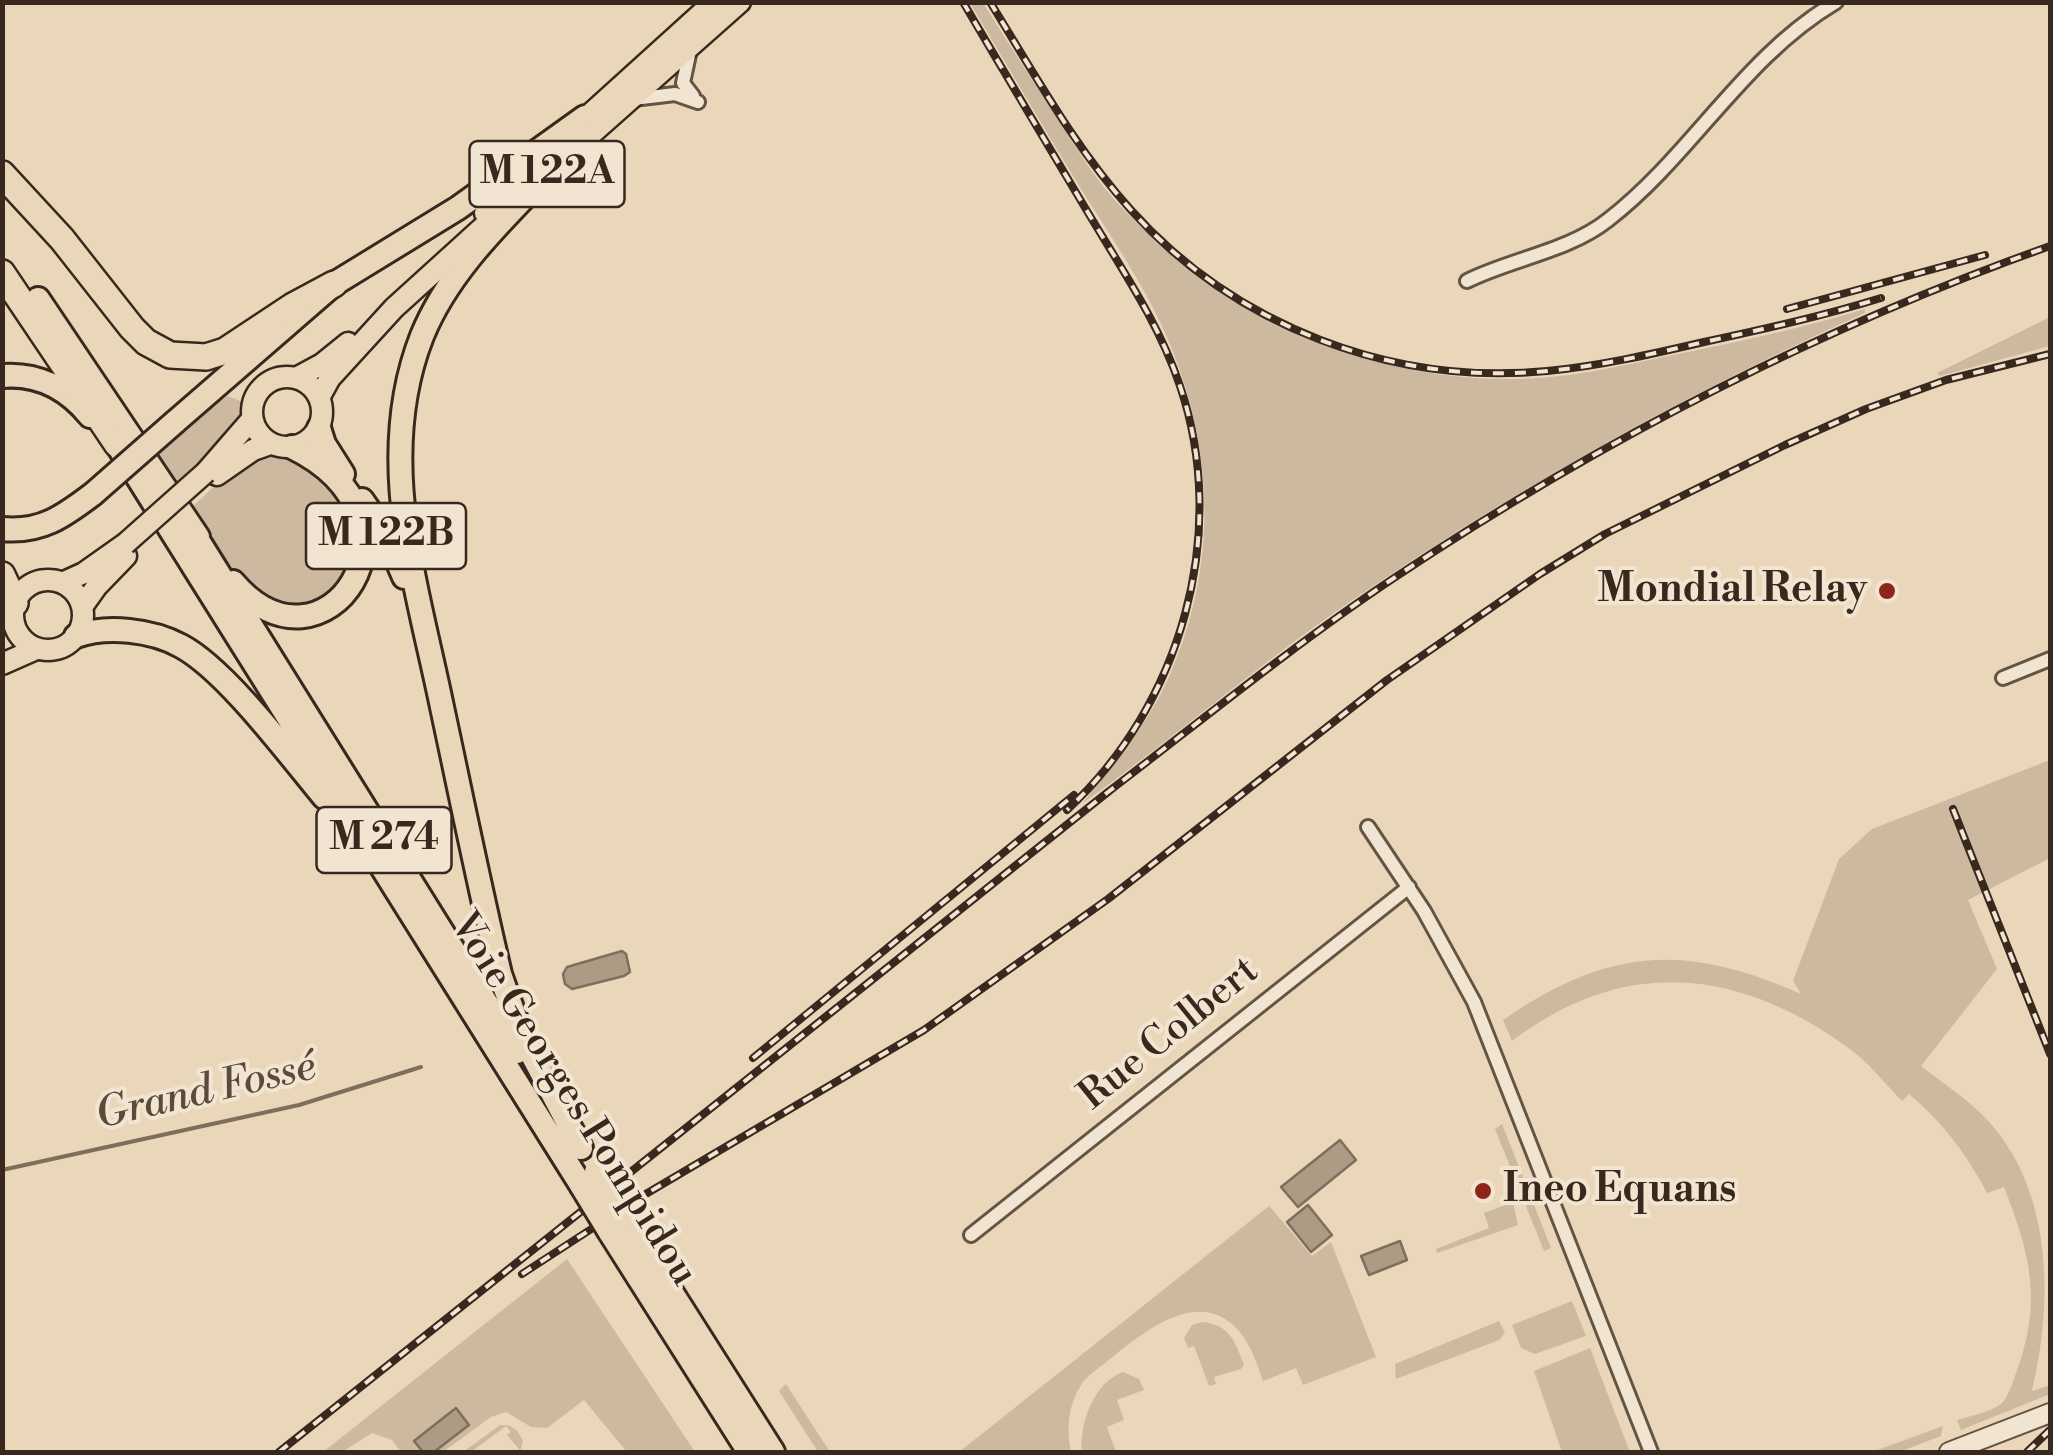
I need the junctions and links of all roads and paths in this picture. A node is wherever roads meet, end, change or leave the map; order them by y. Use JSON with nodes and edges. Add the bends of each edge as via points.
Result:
{"nodes":[{"id":1,"x":714,"y":2,"type":"edge"},
{"id":2,"x":740,"y":2,"type":"edge"},
{"id":3,"x":1836,"y":2,"type":"edge"},
{"id":4,"x":692,"y":44,"type":"junction"},
{"id":5,"x":630,"y":100,"type":"junction"},
{"id":6,"x":585,"y":117,"type":"junction"},
{"id":7,"x":2,"y":174,"type":"edge"},
{"id":8,"x":546,"y":175,"type":"junction"},
{"id":9,"x":2,"y":252,"type":"edge"},
{"id":10,"x":2,"y":273,"type":"edge"},
{"id":11,"x":1467,"y":281,"type":"dead end"},
{"id":12,"x":334,"y":284,"type":"junction"},
{"id":13,"x":38,"y":300,"type":"joint"},
{"id":14,"x":2,"y":376,"type":"edge"},
{"id":15,"x":296,"y":378,"type":"junction"},
{"id":16,"x":319,"y":398,"type":"junction"},
{"id":17,"x":252,"y":419,"type":"junction"},
{"id":18,"x":319,"y":428,"type":"junction"},
{"id":19,"x":117,"y":444,"type":"joint"},
{"id":20,"x":281,"y":446,"type":"junction"},
{"id":21,"x":209,"y":476,"type":"junction"},
{"id":22,"x":139,"y":482,"type":"junction"},
{"id":23,"x":191,"y":528,"type":"junction"},
{"id":24,"x":2,"y":529,"type":"edge"},
{"id":25,"x":128,"y":547,"type":"junction"},
{"id":26,"x":2,"y":575,"type":"edge"},
{"id":27,"x":62,"y":583,"type":"junction"},
{"id":28,"x":82,"y":607,"type":"junction"},
{"id":29,"x":10,"y":622,"type":"edge"},
{"id":30,"x":76,"y":636,"type":"junction"},
{"id":31,"x":36,"y":648,"type":"junction"},
{"id":32,"x":432,"y":656,"type":"junction"},
{"id":33,"x":2050,"y":659,"type":"edge"},
{"id":34,"x":2,"y":664,"type":"edge"},
{"id":35,"x":2002,"y":678,"type":"dead end"},
{"id":36,"x":1368,"y":826,"type":"dead end"},
{"id":37,"x":377,"y":861,"type":"junction"},
{"id":38,"x":1409,"y":886,"type":"junction"},
{"id":39,"x":581,"y":1148,"type":"junction"},
{"id":40,"x":588,"y":1178,"type":"junction"},
{"id":41,"x":617,"y":1225,"type":"junction"},
{"id":42,"x":971,"y":1235,"type":"dead end"},
{"id":43,"x":2050,"y":1413,"type":"edge"},
{"id":44,"x":749,"y":1452,"type":"edge"},
{"id":45,"x":773,"y":1452,"type":"edge"},
{"id":46,"x":1650,"y":1452,"type":"edge"},
{"id":47,"x":1948,"y":1452,"type":"edge"}],
"edges":[{"from":1,"to":6,"type":"main road","number":"M 122A"},
{"from":2,"to":4,"type":"main road","number":"M 122A"},
{"from":3,"to":11,"type":"street","via":[[1755,64],[1607,222]]},
{"from":4,"to":5,"type":"main road","number":"M 122A"},
{"from":4,"to":5,"type":"street","via":[[684,82],[698,102],[675,94]]},
{"from":5,"to":8,"type":"main road","number":"M 122A"},
{"from":6,"to":12,"type":"highway","number":"M 122A","via":[[483,191]]},
{"from":6,"to":15,"type":"main road","number":"M 122A","via":[[337,352]]},
{"from":7,"to":12,"type":"highway","via":[[132,328],[170,354],[196,358],[225,351]]},
{"from":8,"to":16,"type":"main road","number":"M 122A","via":[[435,268],[356,348]]},
{"from":8,"to":32,"type":"highway","via":[[448,288],[422,336],[406,395],[400,498]]},
{"from":9,"to":13,"type":"highway"},
{"from":10,"to":19,"type":"highway"},
{"from":12,"to":24,"type":"highway","number":"M 122A","bridge":true,"via":[[62,518],[42,527]]},
{"from":13,"to":23,"type":"highway","number":"M 274"},
{"from":14,"to":22,"type":"highway","via":[[28,376],[68,394]]},
{"from":15,"to":16,"type":"main road"},
{"from":15,"to":17,"type":"main road","via":[[276,379],[260,390]]},
{"from":16,"to":18,"type":"main road"},
{"from":17,"to":20,"type":"main road"},
{"from":17,"to":21,"type":"main road"},
{"from":18,"to":20,"type":"main road","via":[[308,441]]},
{"from":18,"to":32,"type":"highway","number":"M 122B","via":[[385,533]]},
{"from":19,"to":22,"type":"highway","number":"M 274"},
{"from":20,"to":21,"type":"main road","via":[[253,450]]},
{"from":20,"to":23,"type":"highway","via":[[328,473],[361,520],[366,547],[348,591],[320,610],[273,614],[236,586]]},
{"from":21,"to":25,"type":"main road"},
{"from":22,"to":37,"type":"highway","name":"Voie Georges Pompidou","number":"M 274"},
{"from":23,"to":39,"type":"highway","name":"Voie Georges Pompidou","number":"M 274"},
{"from":25,"to":27,"type":"main road"},
{"from":25,"to":28,"type":"main road"},
{"from":26,"to":29,"type":"highway"},
{"from":27,"to":28,"type":"main road"},
{"from":27,"to":29,"type":"main road","via":[[39,581],[20,593]]},
{"from":28,"to":30,"type":"main road"},
{"from":29,"to":31,"type":"main road"},
{"from":30,"to":31,"type":"main road","via":[[62,648]]},
{"from":30,"to":37,"type":"highway","via":[[111,630],[162,638],[192,653],[270,732]]},
{"from":31,"to":34,"type":"main road"},
{"from":32,"to":39,"type":"highway","via":[[500,974],[521,1034]]},
{"from":33,"to":35,"type":"street"},
{"from":36,"to":38,"type":"street"},
{"from":37,"to":40,"type":"highway","name":"Voie Georges Pompidou","number":"M 274"},
{"from":38,"to":42,"type":"street","name":"Rue Colbert"},
{"from":38,"to":46,"type":"street","via":[[1474,1002]]},
{"from":39,"to":40,"type":"highway","name":"Voie Georges Pompidou","number":"M 274"},
{"from":40,"to":41,"type":"highway","name":"Voie Georges Pompidou","number":"M 274","bridge":true},
{"from":41,"to":44,"type":"highway","name":"Voie Georges Pompidou","number":"M 274"},
{"from":41,"to":45,"type":"highway","name":"Voie Georges Pompidou","number":"M 274"},
{"from":43,"to":47,"type":"street"}]}
